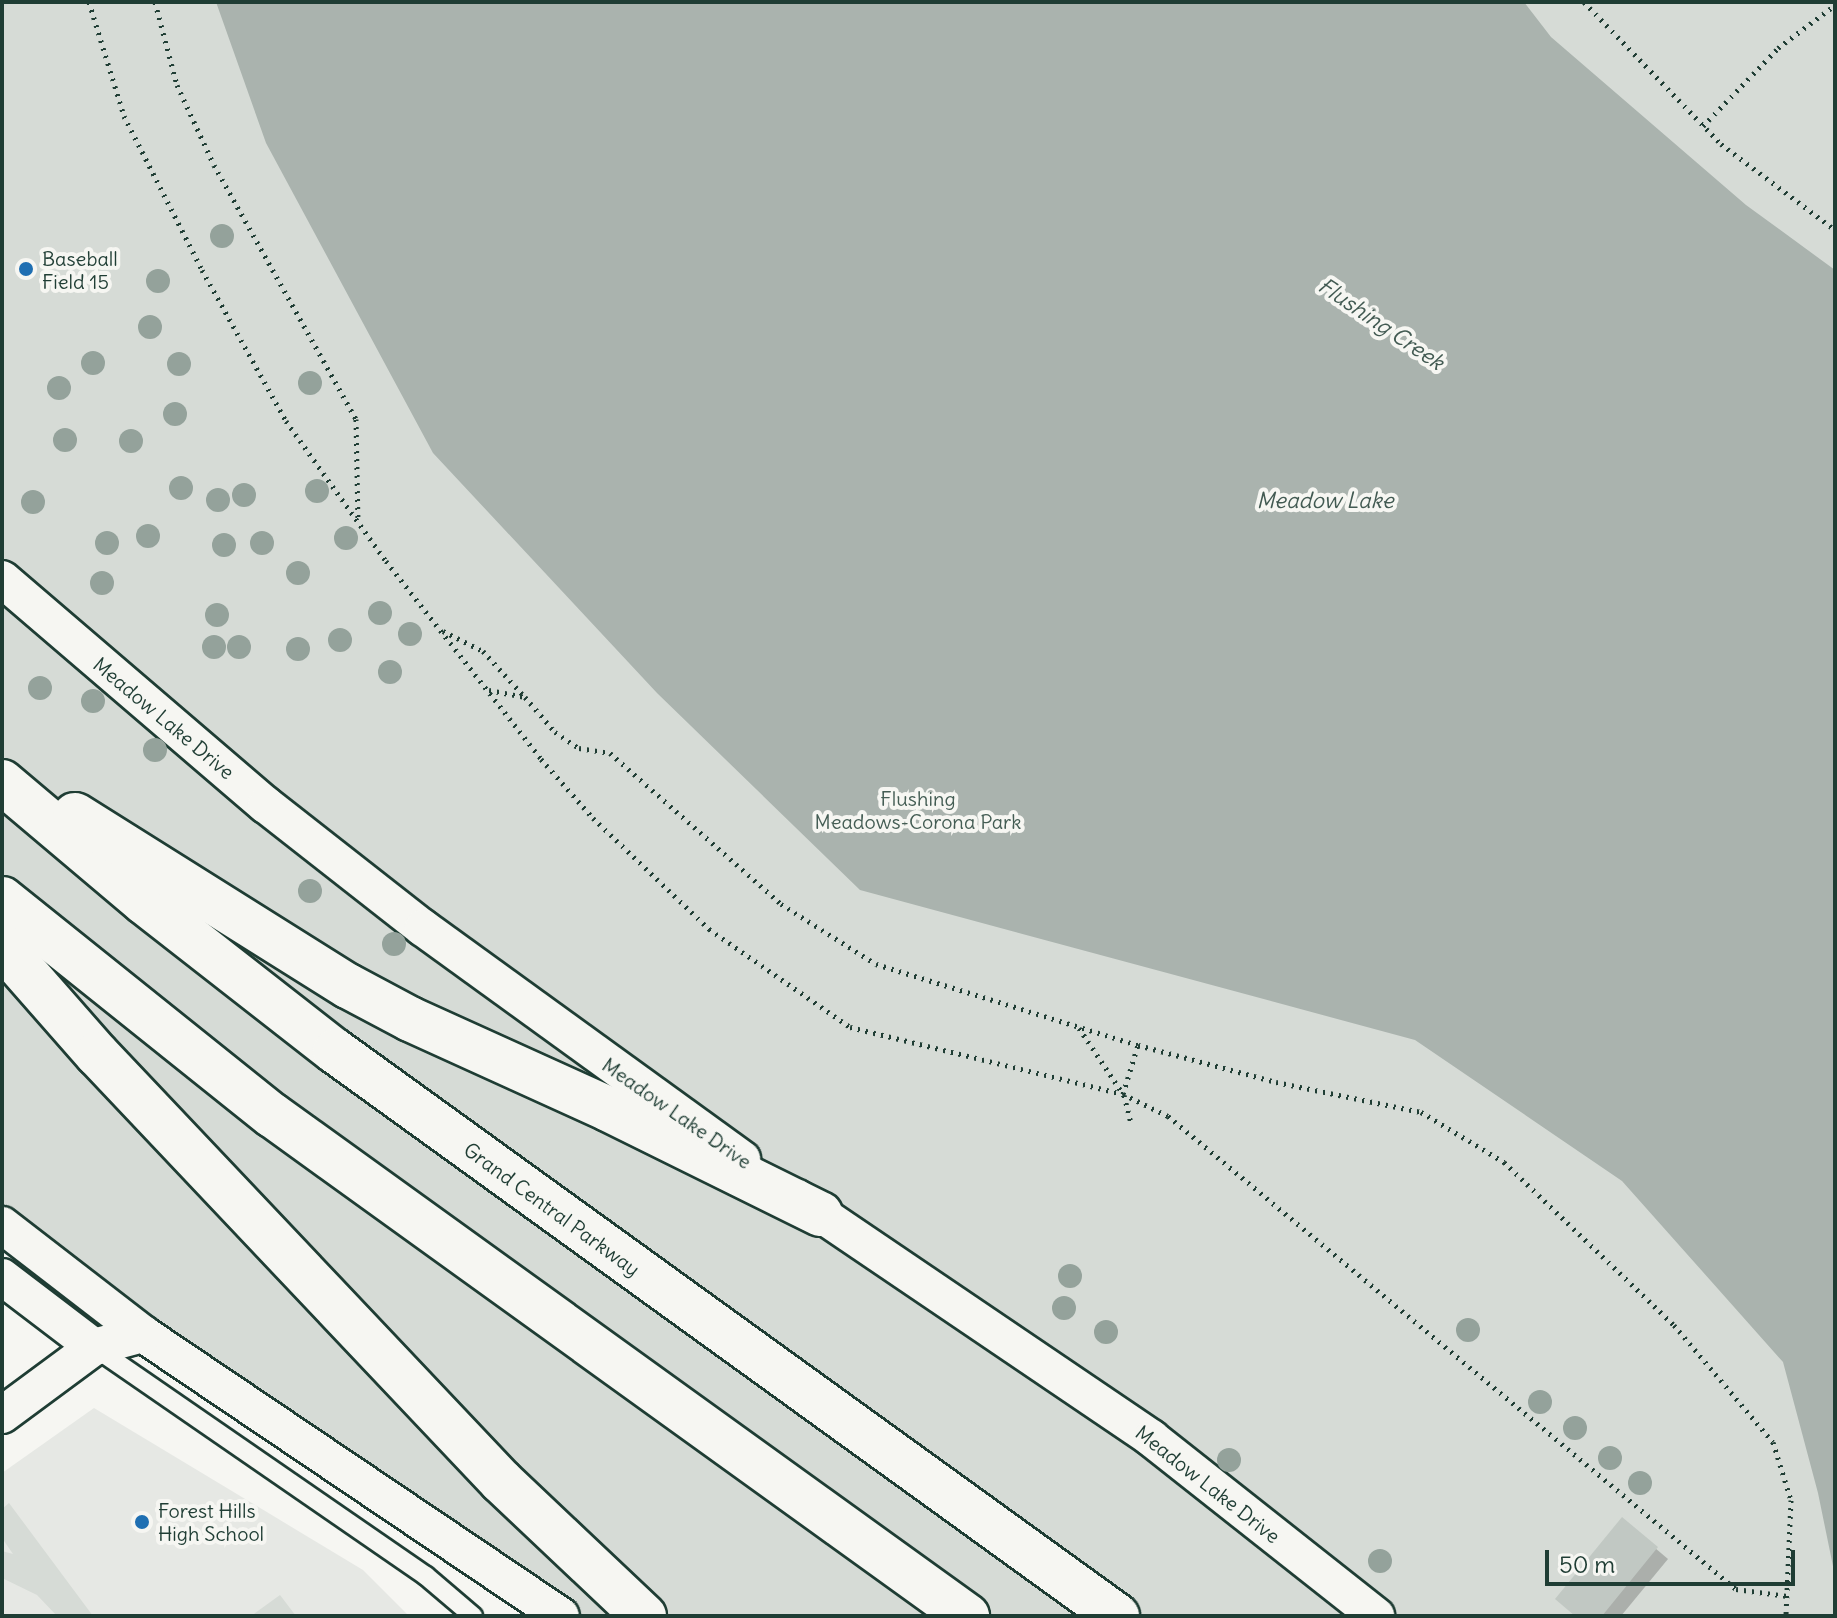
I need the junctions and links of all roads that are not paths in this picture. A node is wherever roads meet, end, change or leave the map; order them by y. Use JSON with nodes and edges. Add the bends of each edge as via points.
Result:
{"nodes":[{"id":1,"x":2,"y":579,"type":"edge"},
{"id":2,"x":2,"y":769,"type":"edge"},
{"id":3,"x":2,"y":782,"type":"edge"},
{"id":4,"x":2,"y":899,"type":"edge"},
{"id":5,"x":2,"y":946,"type":"edge"},
{"id":6,"x":820,"y":1214,"type":"junction"},
{"id":7,"x":2,"y":1225,"type":"edge"},
{"id":8,"x":2,"y":1277,"type":"edge"},
{"id":9,"x":143,"y":1334,"type":"junction"},
{"id":10,"x":94,"y":1347,"type":"junction"},
{"id":11,"x":2,"y":1415,"type":"edge"},
{"id":12,"x":473,"y":1616,"type":"edge"},
{"id":13,"x":561,"y":1616,"type":"edge"},
{"id":14,"x":644,"y":1616,"type":"edge"},
{"id":15,"x":967,"y":1616,"type":"edge"},
{"id":16,"x":1117,"y":1616,"type":"edge"},
{"id":17,"x":1376,"y":1616,"type":"edge"}],
"edges":[{"from":1,"to":6,"type":"street","name":"Meadow Lake Drive","via":[[266,805],[411,919]]},
{"from":2,"to":6,"type":"highway","via":[[373,999]]},
{"from":3,"to":16,"type":"highway","name":"Grand Central Parkway","via":[[144,902],[335,1051]]},
{"from":4,"to":15,"type":"highway","via":[[272,1115]]},
{"from":5,"to":14,"type":"highway","via":[[97,1054],[501,1481]]},
{"from":6,"to":17,"type":"street","name":"Meadow Lake Drive","via":[[1151,1438]]},
{"from":7,"to":9,"type":"street"},
{"from":8,"to":10,"type":"street"},
{"from":9,"to":10,"type":"street"},
{"from":9,"to":13,"type":"street"},
{"from":10,"to":11,"type":"street"},
{"from":10,"to":12,"type":"lane","via":[[426,1576]]}]}
